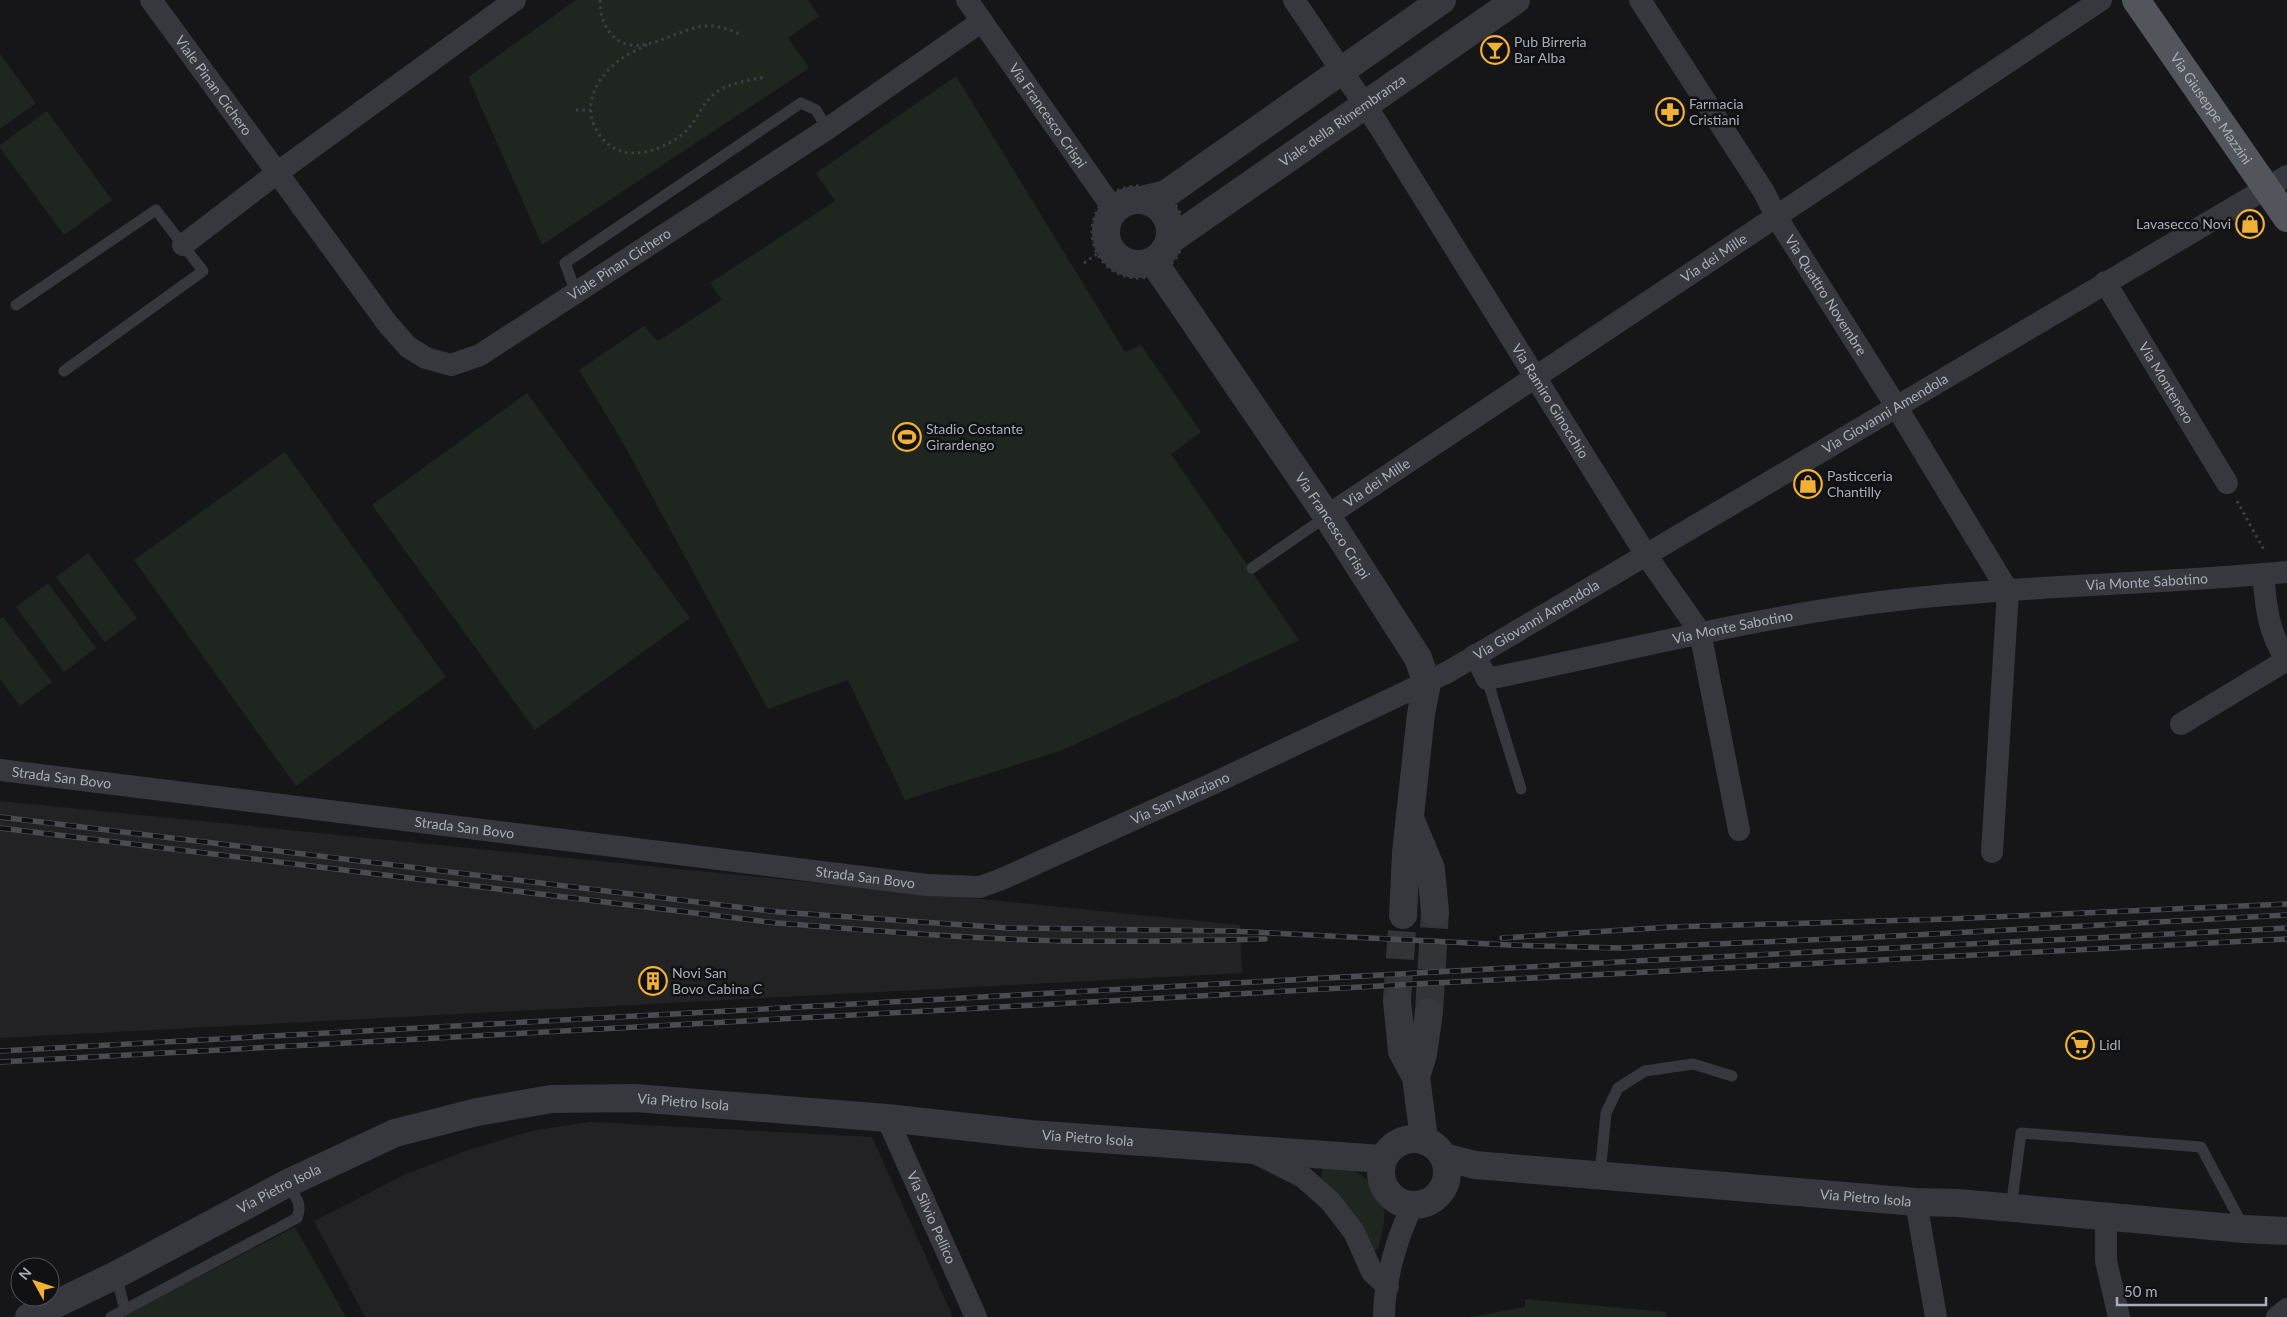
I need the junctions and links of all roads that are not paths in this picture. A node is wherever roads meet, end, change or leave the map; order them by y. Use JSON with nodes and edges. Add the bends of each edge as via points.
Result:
{"nodes":[{"id":1,"x":151,"y":0,"type":"edge"},
{"id":2,"x":515,"y":0,"type":"edge"},
{"id":3,"x":967,"y":0,"type":"edge"},
{"id":4,"x":1294,"y":0,"type":"edge"},
{"id":5,"x":1442,"y":0,"type":"edge"},
{"id":6,"x":1516,"y":0,"type":"edge"},
{"id":7,"x":1640,"y":0,"type":"edge"},
{"id":8,"x":2101,"y":0,"type":"edge"},
{"id":9,"x":2136,"y":0,"type":"edge"},
{"id":10,"x":982,"y":21,"type":"junction"},
{"id":11,"x":1342,"y":70,"type":"junction"},
{"id":12,"x":1366,"y":105,"type":"junction"},
{"id":13,"x":827,"y":128,"type":"junction"},
{"id":14,"x":277,"y":173,"type":"junction"},
{"id":15,"x":2276,"y":183,"type":"edge"},
{"id":16,"x":1154,"y":197,"type":"junction"},
{"id":17,"x":1109,"y":205,"type":"junction"},
{"id":18,"x":1777,"y":218,"type":"junction"},
{"id":19,"x":2287,"y":218,"type":"edge"},
{"id":20,"x":183,"y":245,"type":"junction"},
{"id":21,"x":1167,"y":251,"type":"junction"},
{"id":22,"x":2105,"y":282,"type":"junction"},
{"id":23,"x":576,"y":293,"type":"junction"},
{"id":24,"x":16,"y":305,"type":"dead end"},
{"id":25,"x":64,"y":371,"type":"dead end"},
{"id":26,"x":1535,"y":376,"type":"junction"},
{"id":27,"x":1896,"y":406,"type":"junction"},
{"id":28,"x":2227,"y":483,"type":"road end"},
{"id":29,"x":1327,"y":516,"type":"junction"},
{"id":30,"x":1646,"y":555,"type":"junction"},
{"id":31,"x":1252,"y":568,"type":"dead end"},
{"id":32,"x":2276,"y":573,"type":"edge"},
{"id":33,"x":2008,"y":591,"type":"junction"},
{"id":34,"x":1700,"y":632,"type":"junction"},
{"id":35,"x":1475,"y":655,"type":"junction"},
{"id":36,"x":2287,"y":661,"type":"edge"},
{"id":37,"x":1488,"y":679,"type":"junction"},
{"id":38,"x":1427,"y":683,"type":"junction"},
{"id":39,"x":2181,"y":724,"type":"dead end"},
{"id":40,"x":0,"y":770,"type":"edge"},
{"id":41,"x":1521,"y":789,"type":"dead end"},
{"id":42,"x":1410,"y":819,"type":"junction"},
{"id":43,"x":1739,"y":830,"type":"dead end"},
{"id":44,"x":1992,"y":852,"type":"dead end"},
{"id":45,"x":927,"y":885,"type":"joint"},
{"id":46,"x":1435,"y":912,"type":"tunnel mouth"},
{"id":47,"x":1403,"y":915,"type":"tunnel mouth"},
{"id":48,"x":1397,"y":1001,"type":"tunnel mouth"},
{"id":49,"x":1429,"y":1012,"type":"tunnel mouth"},
{"id":50,"x":1732,"y":1076,"type":"dead end"},
{"id":51,"x":1416,"y":1077,"type":"junction"},
{"id":52,"x":887,"y":1118,"type":"junction"},
{"id":53,"x":1424,"y":1139,"type":"junction"},
{"id":54,"x":1249,"y":1150,"type":"junction"},
{"id":55,"x":1444,"y":1157,"type":"junction"},
{"id":56,"x":1382,"y":1160,"type":"junction"},
{"id":57,"x":1600,"y":1175,"type":"junction"},
{"id":58,"x":286,"y":1184,"type":"junction"},
{"id":59,"x":1916,"y":1202,"type":"junction"},
{"id":60,"x":1413,"y":1205,"type":"junction"},
{"id":61,"x":2011,"y":1208,"type":"junction"},
{"id":62,"x":2106,"y":1216,"type":"junction"},
{"id":63,"x":2244,"y":1229,"type":"junction"},
{"id":64,"x":2287,"y":1230,"type":"edge"},
{"id":65,"x":116,"y":1275,"type":"junction"},
{"id":66,"x":1388,"y":1287,"type":"junction"},
{"id":67,"x":2287,"y":1309,"type":"edge"},
{"id":68,"x":125,"y":1310,"type":"junction"},
{"id":69,"x":29,"y":1317,"type":"edge"},
{"id":70,"x":111,"y":1317,"type":"edge"},
{"id":71,"x":976,"y":1317,"type":"edge"},
{"id":72,"x":1384,"y":1317,"type":"edge"},
{"id":73,"x":1936,"y":1317,"type":"edge"},
{"id":74,"x":2119,"y":1317,"type":"edge"},
{"id":75,"x":2277,"y":1317,"type":"edge"}],
"edges":[{"from":1,"to":14,"type":"street","name":"Viale Pinan Cichero"},
{"from":2,"to":14,"type":"street"},
{"from":3,"to":10,"type":"street"},
{"from":4,"to":11,"type":"street","name":"Via Ramiro Ginocchio"},
{"from":5,"to":11,"type":"street"},
{"from":6,"to":12,"type":"street","name":"Viale della Rimembranza"},
{"from":7,"to":18,"type":"street","name":"Via Quattro Novembre","via":[[1764,192]]},
{"from":8,"to":18,"type":"street","name":"Via dei Mille"},
{"from":9,"to":15,"type":"main road","name":"Via Giuseppe Mazzini"},
{"from":10,"to":13,"type":"street","name":"Viale Pinan Cichero"},
{"from":10,"to":17,"type":"street","name":"Via Francesco Crispi"},
{"from":11,"to":12,"type":"street","name":"Via Ramiro Ginocchio"},
{"from":11,"to":16,"type":"street"},
{"from":12,"to":21,"type":"street","name":"Viale della Rimembranza"},
{"from":12,"to":26,"type":"street","name":"Via Ramiro Ginocchio"},
{"from":13,"to":23,"type":"street","name":"Viale Pinan Cichero"},
{"from":13,"to":23,"type":"lane","via":[[816,110],[801,103],[565,263]]},
{"from":14,"to":20,"type":"street"},
{"from":14,"to":23,"type":"street","name":"Viale Pinan Cichero","via":[[387,323],[408,347],[426,358],[451,365],[480,355]]},
{"from":15,"to":19,"type":"main road","name":"Via Giuseppe Mazzini"},
{"from":15,"to":22,"type":"street","name":"Via Giovanni Amendola"},
{"from":16,"to":17,"type":"street"},
{"from":16,"to":21,"type":"street","via":[[1150,202],[1165,214],[1169,223]]},
{"from":17,"to":21,"type":"street","via":[[1106,238],[1115,256],[1128,263],[1143,264]]},
{"from":18,"to":26,"type":"street","name":"Via dei Mille"},
{"from":18,"to":27,"type":"street","name":"Via Quattro Novembre"},
{"from":20,"to":24,"type":"lane","via":[[156,210]]},
{"from":20,"to":25,"type":"lane","via":[[203,271]]},
{"from":21,"to":29,"type":"street","name":"Via Francesco Crispi"},
{"from":22,"to":27,"type":"street","name":"Via Giovanni Amendola"},
{"from":22,"to":28,"type":"street","name":"Via Montenero"},
{"from":26,"to":29,"type":"street","name":"Via dei Mille"},
{"from":26,"to":30,"type":"street","name":"Via Ramiro Ginocchio"},
{"from":27,"to":30,"type":"street","name":"Via Giovanni Amendola"},
{"from":27,"to":33,"type":"street","name":"Via Quattro Novembre"},
{"from":29,"to":31,"type":"lane"},
{"from":29,"to":38,"type":"street","name":"Via Francesco Crispi","via":[[1402,630],[1418,658]]},
{"from":30,"to":34,"type":"street","name":"Via Ramiro Ginocchio"},
{"from":30,"to":35,"type":"street","name":"Via Giovanni Amendola"},
{"from":32,"to":33,"type":"street","name":"Via Monte Sabotino"},
{"from":32,"to":36,"type":"street","via":[[2266,616]]},
{"from":33,"to":34,"type":"street","name":"Via Monte Sabotino","via":[[1820,610]]},
{"from":33,"to":44,"type":"street"},
{"from":34,"to":37,"type":"street","name":"Via Monte Sabotino","via":[[1613,654]]},
{"from":34,"to":43,"type":"street","name":"Via Ramiro Ginocchio"},
{"from":35,"to":37,"type":"street"},
{"from":35,"to":38,"type":"street","name":"Via Giovanni Amendola"},
{"from":36,"to":39,"type":"street"},
{"from":37,"to":41,"type":"lane"},
{"from":38,"to":42,"type":"street"},
{"from":38,"to":45,"type":"street","name":"Via San Marziano","via":[[1002,879],[980,887]]},
{"from":40,"to":45,"type":"street","name":"Strada San Bovo"},
{"from":42,"to":46,"type":"street","via":[[1430,869]]},
{"from":42,"to":47,"type":"street"},
{"from":48,"to":51,"type":"street","via":[[1402,1051]]},
{"from":49,"to":51,"type":"street"},
{"from":50,"to":57,"type":"lane","via":[[1693,1064],[1645,1071],[1618,1088],[1606,1113]]},
{"from":51,"to":53,"type":"street"},
{"from":52,"to":54,"type":"street","name":"Via Pietro Isola","via":[[1030,1134]]},
{"from":52,"to":58,"type":"street","name":"Via Pietro Isola","via":[[635,1098],[552,1099],[476,1112],[395,1133]]},
{"from":52,"to":71,"type":"street","name":"Via Silvio Pellico"},
{"from":53,"to":55,"type":"street","via":[[1436,1146]]},
{"from":53,"to":56,"type":"street","via":[[1399,1141]]},
{"from":54,"to":56,"type":"street","name":"Via Pietro Isola"},
{"from":54,"to":66,"type":"street","via":[[1303,1177],[1331,1202],[1354,1232],[1372,1272]]},
{"from":55,"to":57,"type":"street","name":"Via Pietro Isola","via":[[1475,1164]]},
{"from":55,"to":60,"type":"street","via":[[1447,1174],[1442,1190],[1424,1204]]},
{"from":56,"to":60,"type":"street","via":[[1383,1185],[1400,1202]]},
{"from":57,"to":59,"type":"street","name":"Via Pietro Isola"},
{"from":58,"to":65,"type":"street","name":"Via Pietro Isola"},
{"from":58,"to":68,"type":"lane","via":[[301,1209],[297,1218]]},
{"from":59,"to":61,"type":"street","name":"Via Pietro Isola"},
{"from":59,"to":73,"type":"street"},
{"from":60,"to":66,"type":"street","via":[[1402,1227]]},
{"from":61,"to":62,"type":"street","name":"Via Pietro Isola"},
{"from":61,"to":63,"type":"lane","via":[[2021,1133],[2201,1147]]},
{"from":62,"to":63,"type":"street","name":"Via Pietro Isola"},
{"from":62,"to":74,"type":"street","via":[[2106,1261]]},
{"from":63,"to":64,"type":"street","name":"Via Pietro Isola"},
{"from":65,"to":68,"type":"lane"},
{"from":65,"to":69,"type":"street","name":"Via Pietro Isola"},
{"from":66,"to":72,"type":"street"},
{"from":67,"to":75,"type":"street"},
{"from":68,"to":70,"type":"lane"}]}
